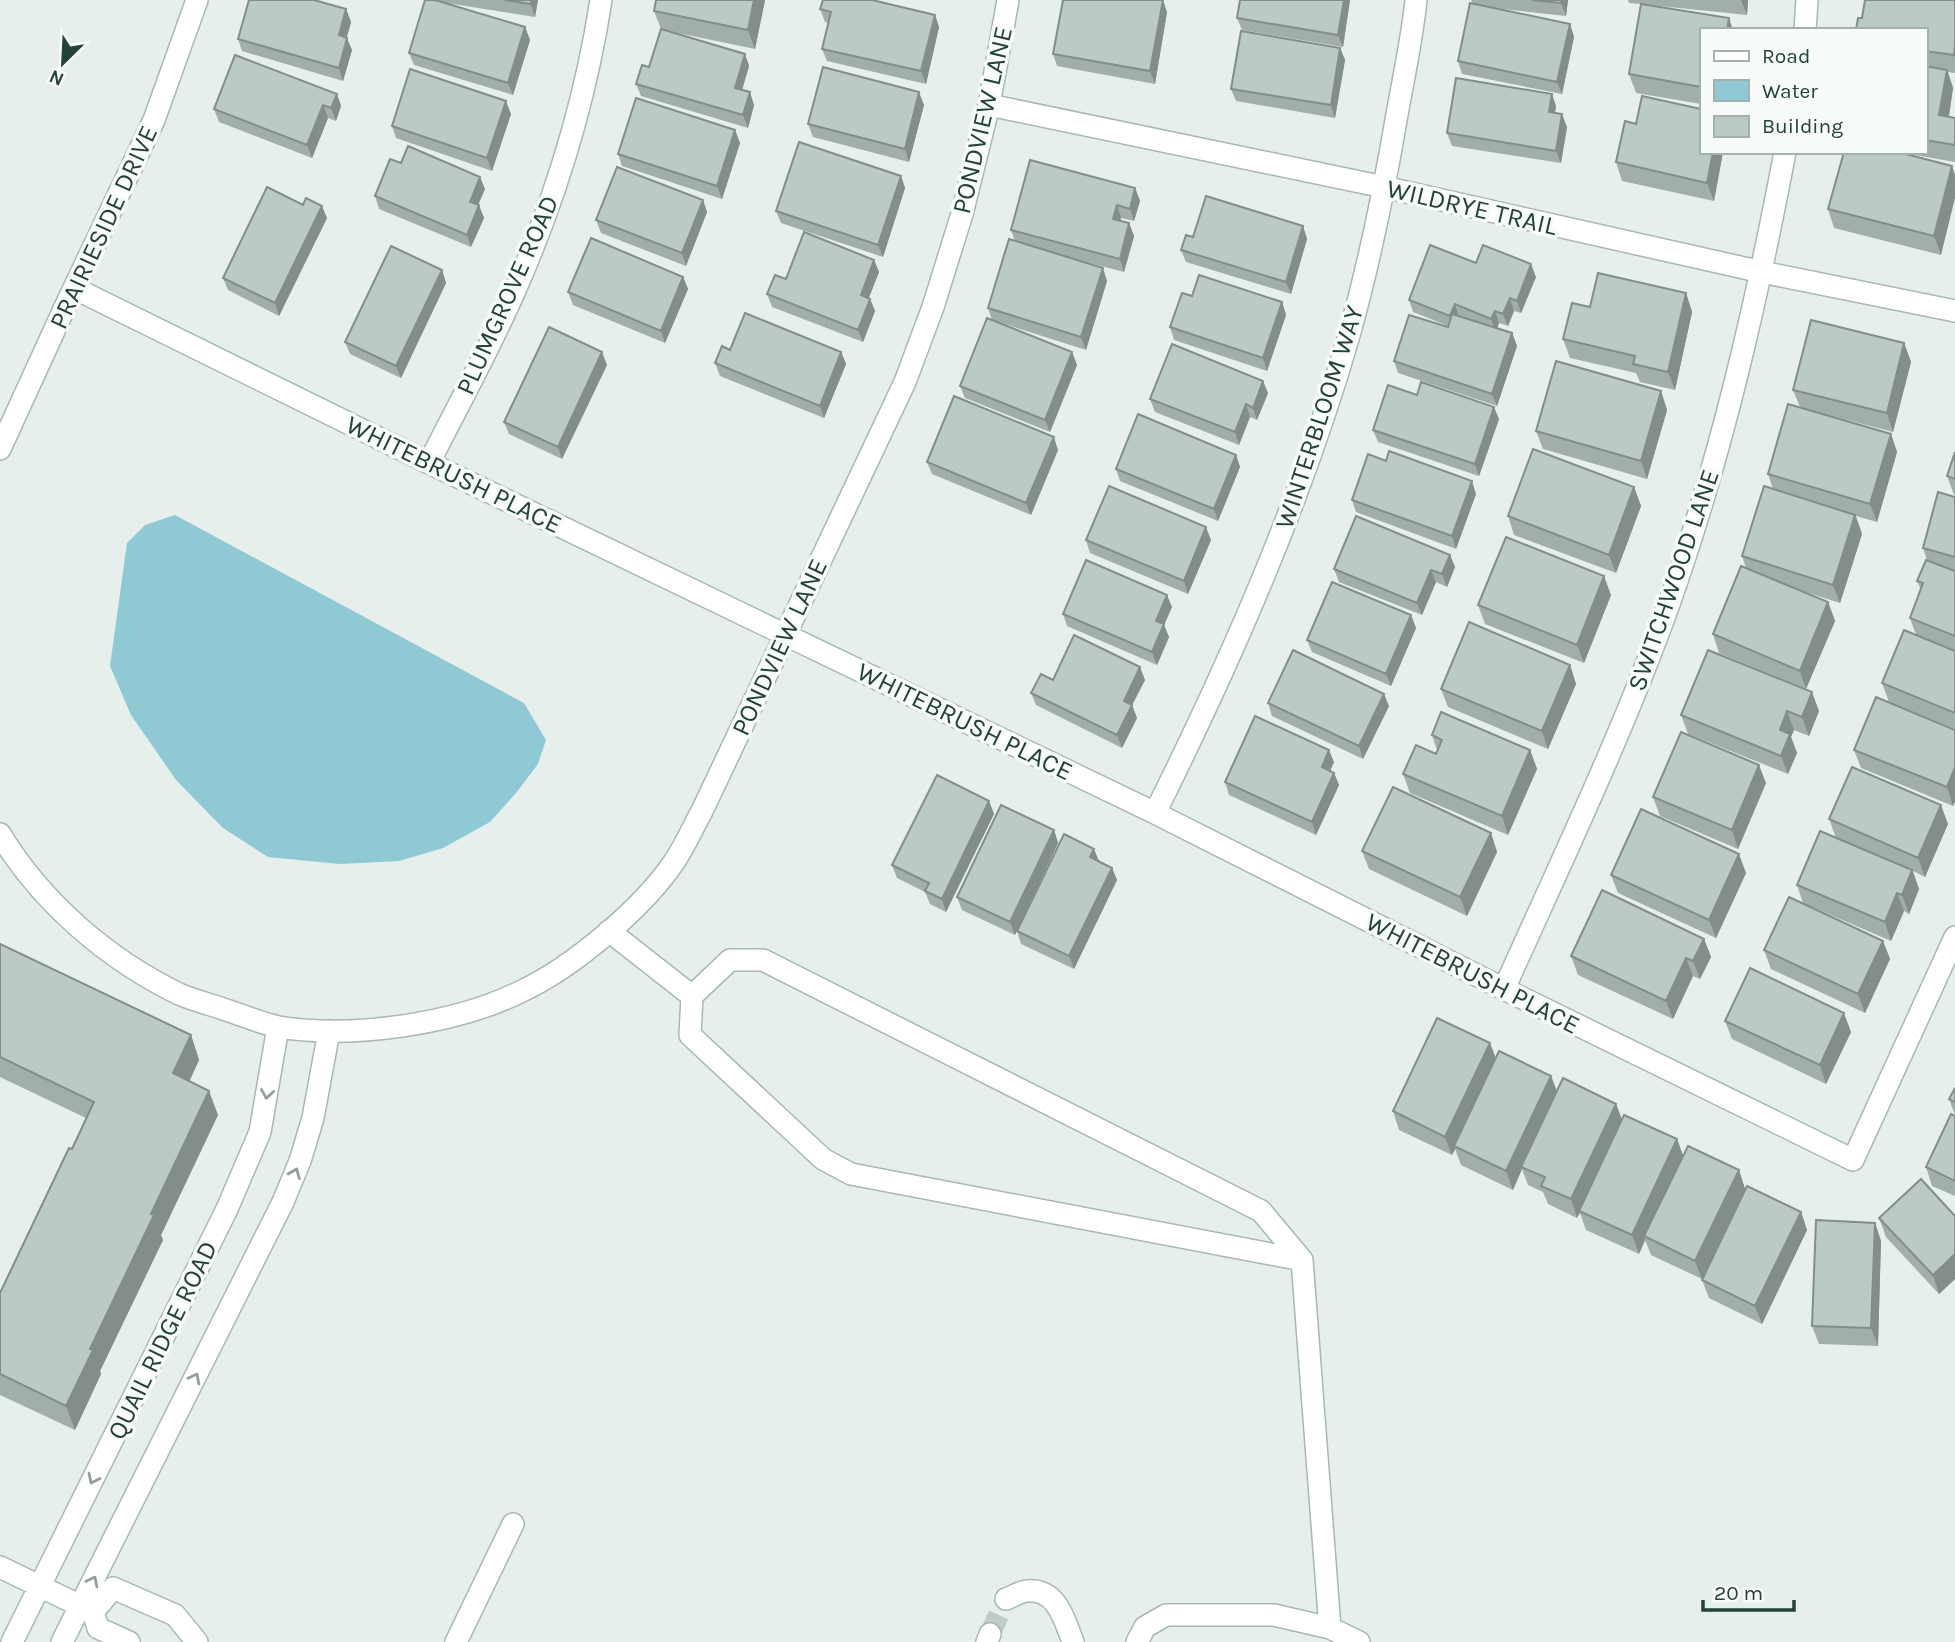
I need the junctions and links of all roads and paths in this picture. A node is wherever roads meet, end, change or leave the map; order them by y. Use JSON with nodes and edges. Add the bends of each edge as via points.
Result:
{"nodes":[{"id":1,"x":197,"y":0,"type":"edge"},
{"id":2,"x":601,"y":0,"type":"edge"},
{"id":3,"x":1008,"y":0,"type":"edge"},
{"id":4,"x":1416,"y":0,"type":"edge"},
{"id":5,"x":1807,"y":0,"type":"edge"},
{"id":6,"x":1805,"y":28,"type":"edge"},
{"id":7,"x":989,"y":105,"type":"junction"},
{"id":8,"x":1785,"y":154,"type":"edge"},
{"id":9,"x":1384,"y":187,"type":"junction"},
{"id":10,"x":1762,"y":272,"type":"junction"},
{"id":11,"x":74,"y":288,"type":"junction"},
{"id":12,"x":1955,"y":311,"type":"edge"},
{"id":13,"x":0,"y":449,"type":"edge"},
{"id":14,"x":429,"y":463,"type":"junction"},
{"id":15,"x":786,"y":634,"type":"junction"},
{"id":16,"x":1155,"y":813,"type":"junction"},
{"id":17,"x":0,"y":834,"type":"edge"},
{"id":18,"x":609,"y":931,"type":"junction"},
{"id":19,"x":1955,"y":937,"type":"edge"},
{"id":20,"x":1504,"y":989,"type":"junction"},
{"id":21,"x":692,"y":996,"type":"junction"},
{"id":22,"x":278,"y":1027,"type":"junction"},
{"id":23,"x":329,"y":1031,"type":"junction"},
{"id":24,"x":1302,"y":1260,"type":"junction"},
{"id":25,"x":513,"y":1524,"type":"dead end"},
{"id":26,"x":0,"y":1566,"type":"edge"},
{"id":27,"x":40,"y":1587,"type":"junction"},
{"id":28,"x":1006,"y":1599,"type":"dead end"},
{"id":29,"x":87,"y":1609,"type":"junction"},
{"id":30,"x":1330,"y":1628,"type":"junction"},
{"id":31,"x":12,"y":1642,"type":"edge"},
{"id":32,"x":62,"y":1642,"type":"edge"},
{"id":33,"x":129,"y":1642,"type":"edge"},
{"id":34,"x":197,"y":1642,"type":"edge"},
{"id":35,"x":456,"y":1642,"type":"edge"},
{"id":36,"x":1073,"y":1642,"type":"edge"},
{"id":37,"x":1138,"y":1642,"type":"edge"},
{"id":38,"x":1359,"y":1642,"type":"edge"}],
"edges":[{"from":1,"to":11,"type":"street","name":"PRAIRIESIDE DRIVE","via":[[154,120]]},
{"from":2,"to":14,"type":"street","name":"PLUMGROVE ROAD","via":[[582,98],[560,175],[519,282]]},
{"from":3,"to":7,"type":"street","name":"PONDVIEW LANE"},
{"from":4,"to":9,"type":"street","name":"WINTERBLOOM WAY"},
{"from":5,"to":6,"type":"street"},
{"from":7,"to":9,"type":"street","name":"WILDRYE TRAIL"},
{"from":7,"to":15,"type":"street","name":"PONDVIEW LANE","via":[[933,307],[905,382]]},
{"from":8,"to":10,"type":"street","name":"SWITCHWOOD LANE"},
{"from":9,"to":10,"type":"street","name":"WILDRYE TRAIL"},
{"from":9,"to":16,"type":"street","name":"WINTERBLOOM WAY","via":[[1350,331],[1290,512],[1233,650]]},
{"from":10,"to":12,"type":"street","name":"WILDRYE TRAIL"},
{"from":10,"to":20,"type":"street","name":"SWITCHWOOD LANE","via":[[1710,481],[1669,605]]},
{"from":11,"to":13,"type":"street","name":"PRAIRIESIDE DRIVE"},
{"from":11,"to":14,"type":"street","name":"WHITEBRUSH PLACE"},
{"from":14,"to":15,"type":"street","name":"WHITEBRUSH PLACE"},
{"from":15,"to":16,"type":"street","name":"WHITEBRUSH PLACE"},
{"from":15,"to":18,"type":"street","name":"PONDVIEW LANE","via":[[674,862]]},
{"from":16,"to":20,"type":"street","name":"WHITEBRUSH PLACE"},
{"from":17,"to":22,"type":"street","via":[[18,863],[75,925],[130,965],[180,994]]},
{"from":18,"to":21,"type":"street"},
{"from":18,"to":23,"type":"street","name":"PONDVIEW LANE","via":[[568,964],[522,991],[467,1013],[410,1025]]},
{"from":19,"to":20,"type":"street","name":"WHITEBRUSH PLACE","via":[[1853,1160]]},
{"from":21,"to":24,"type":"street","via":[[730,960],[763,960],[1261,1211]]},
{"from":21,"to":24,"type":"street","via":[[690,1035],[823,1158],[852,1174]]},
{"from":22,"to":23,"type":"street","name":"PONDVIEW LANE"},
{"from":22,"to":27,"type":"street","name":"QUAIL RIDGE ROAD","one_way":true,"via":[[260,1132],[227,1209]]},
{"from":29,"to":23,"type":"street","name":"QUAIL RIDGE ROAD","one_way":true,"via":[[284,1202],[313,1118]]},
{"from":24,"to":30,"type":"street"},
{"from":25,"to":35,"type":"street"},
{"from":26,"to":27,"type":"street"},
{"from":27,"to":29,"type":"street"},
{"from":27,"to":31,"type":"street","name":"QUAIL RIDGE ROAD"},
{"from":28,"to":36,"type":"street","via":[[1027,1591],[1044,1593],[1060,1608]]},
{"from":29,"to":32,"type":"street","name":"QUAIL RIDGE ROAD"},
{"from":29,"to":33,"type":"street","via":[[98,1628]]},
{"from":29,"to":34,"type":"street","via":[[113,1588],[175,1615]]},
{"from":30,"to":37,"type":"street","via":[[1274,1615],[1166,1615],[1145,1627]]},
{"from":30,"to":38,"type":"street"}]}
